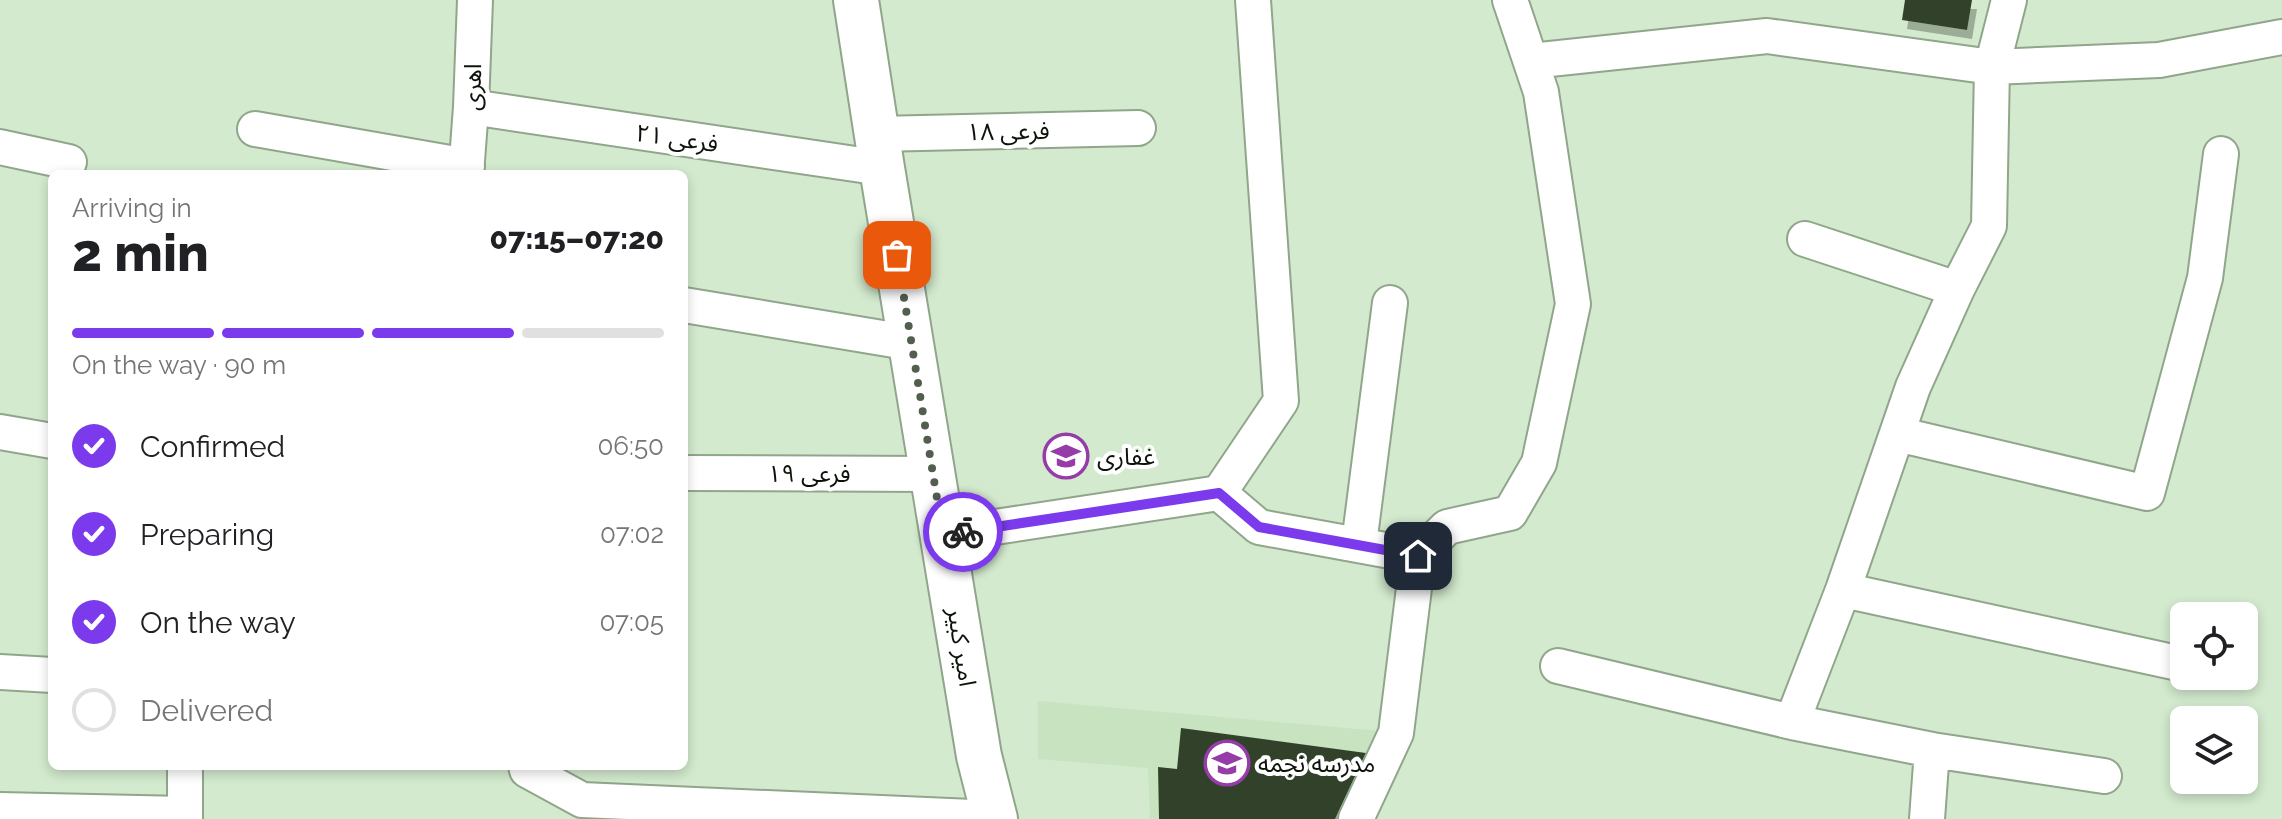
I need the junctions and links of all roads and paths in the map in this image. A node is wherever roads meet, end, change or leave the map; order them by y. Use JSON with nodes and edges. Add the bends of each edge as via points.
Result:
{"nodes":[{"id":1,"x":475,"y":0,"type":"edge"},
{"id":2,"x":856,"y":0,"type":"edge"},
{"id":3,"x":1253,"y":0,"type":"edge"},
{"id":4,"x":1510,"y":0,"type":"edge"},
{"id":5,"x":2009,"y":0,"type":"edge"},
{"id":6,"x":2282,"y":37,"type":"edge"},
{"id":7,"x":1531,"y":61,"type":"junction"},
{"id":8,"x":1992,"y":67,"type":"junction"},
{"id":9,"x":471,"y":107,"type":"junction"},
{"id":10,"x":1138,"y":128,"type":"dead end"},
{"id":11,"x":255,"y":129,"type":"dead end"},
{"id":12,"x":0,"y":147,"type":"edge"},
{"id":13,"x":880,"y":151,"type":"junction"},
{"id":14,"x":2221,"y":154,"type":"dead end"},
{"id":15,"x":69,"y":162,"type":"dead end"},
{"id":16,"x":467,"y":170,"type":"edge"},
{"id":17,"x":1805,"y":239,"type":"dead end"},
{"id":18,"x":1957,"y":289,"type":"junction"},
{"id":19,"x":1390,"y":303,"type":"dead end"},
{"id":20,"x":688,"y":306,"type":"edge"},
{"id":21,"x":912,"y":343,"type":"junction"},
{"id":22,"x":0,"y":432,"type":"edge"},
{"id":23,"x":1897,"y":434,"type":"junction"},
{"id":24,"x":48,"y":440,"type":"edge"},
{"id":25,"x":688,"y":473,"type":"edge"},
{"id":26,"x":933,"y":474,"type":"junction"},
{"id":27,"x":1219,"y":493,"type":"junction"},
{"id":28,"x":943,"y":535,"type":"junction"},
{"id":29,"x":1359,"y":544,"type":"junction"},
{"id":30,"x":1418,"y":556,"type":"junction"},
{"id":31,"x":1843,"y":590,"type":"junction"},
{"id":32,"x":2170,"y":661,"type":"edge"},
{"id":33,"x":1558,"y":666,"type":"dead end"},
{"id":34,"x":0,"y":672,"type":"edge"},
{"id":35,"x":48,"y":675,"type":"edge"},
{"id":36,"x":1792,"y":722,"type":"junction"},
{"id":37,"x":1932,"y":750,"type":"junction"},
{"id":38,"x":185,"y":770,"type":"edge"},
{"id":39,"x":527,"y":770,"type":"edge"},
{"id":40,"x":2104,"y":776,"type":"dead end"},
{"id":41,"x":582,"y":809,"type":"edge"},
{"id":42,"x":0,"y":810,"type":"edge"},
{"id":43,"x":185,"y":816,"type":"edge"},
{"id":44,"x":995,"y":818,"type":"edge"},
{"id":45,"x":1356,"y":819,"type":"edge"},
{"id":46,"x":1927,"y":819,"type":"edge"}],
"edges":[{"from":1,"to":9,"type":"street","name":"اهری"},
{"from":2,"to":13,"type":"main road","name":"امیر کبیر"},
{"from":3,"to":27,"type":"street","via":[[1281,401]]},
{"from":4,"to":7,"type":"street"},
{"from":5,"to":8,"type":"street"},
{"from":6,"to":8,"type":"street","via":[[2159,60]]},
{"from":7,"to":8,"type":"street","via":[[1767,36]]},
{"from":7,"to":30,"type":"street","via":[[1541,92],[1573,304],[1539,463],[1510,513],[1447,527]]},
{"from":8,"to":18,"type":"street","via":[[1989,226]]},
{"from":9,"to":13,"type":"street","name":"فرعی ۲۱"},
{"from":9,"to":16,"type":"street","name":"اهری"},
{"from":10,"to":13,"type":"street","name":"فرعی ۱۸"},
{"from":11,"to":16,"type":"street"},
{"from":12,"to":15,"type":"street"},
{"from":13,"to":21,"type":"main road","name":"امیر کبیر"},
{"from":14,"to":23,"type":"street","via":[[2205,278],[2147,493]]},
{"from":17,"to":18,"type":"street"},
{"from":18,"to":23,"type":"street"},
{"from":19,"to":29,"type":"street"},
{"from":20,"to":21,"type":"street"},
{"from":21,"to":26,"type":"main road","name":"امیر کبیر"},
{"from":22,"to":24,"type":"street"},
{"from":23,"to":31,"type":"street"},
{"from":25,"to":26,"type":"street","name":"فرعی ۱۹"},
{"from":26,"to":28,"type":"main road","name":"امیر کبیر"},
{"from":27,"to":28,"type":"street"},
{"from":27,"to":29,"type":"street","via":[[1259,527]]},
{"from":28,"to":44,"type":"main road","name":"امیر کبیر","via":[[979,756]]},
{"from":29,"to":30,"type":"street"},
{"from":30,"to":45,"type":"street","via":[[1396,733]]},
{"from":31,"to":32,"type":"street"},
{"from":31,"to":36,"type":"street"},
{"from":33,"to":36,"type":"street"},
{"from":34,"to":35,"type":"street"},
{"from":36,"to":37,"type":"street"},
{"from":37,"to":40,"type":"street"},
{"from":37,"to":46,"type":"street"},
{"from":38,"to":43,"type":"street"},
{"from":39,"to":41,"type":"street"},
{"from":41,"to":44,"type":"street"},
{"from":42,"to":43,"type":"street"}]}
